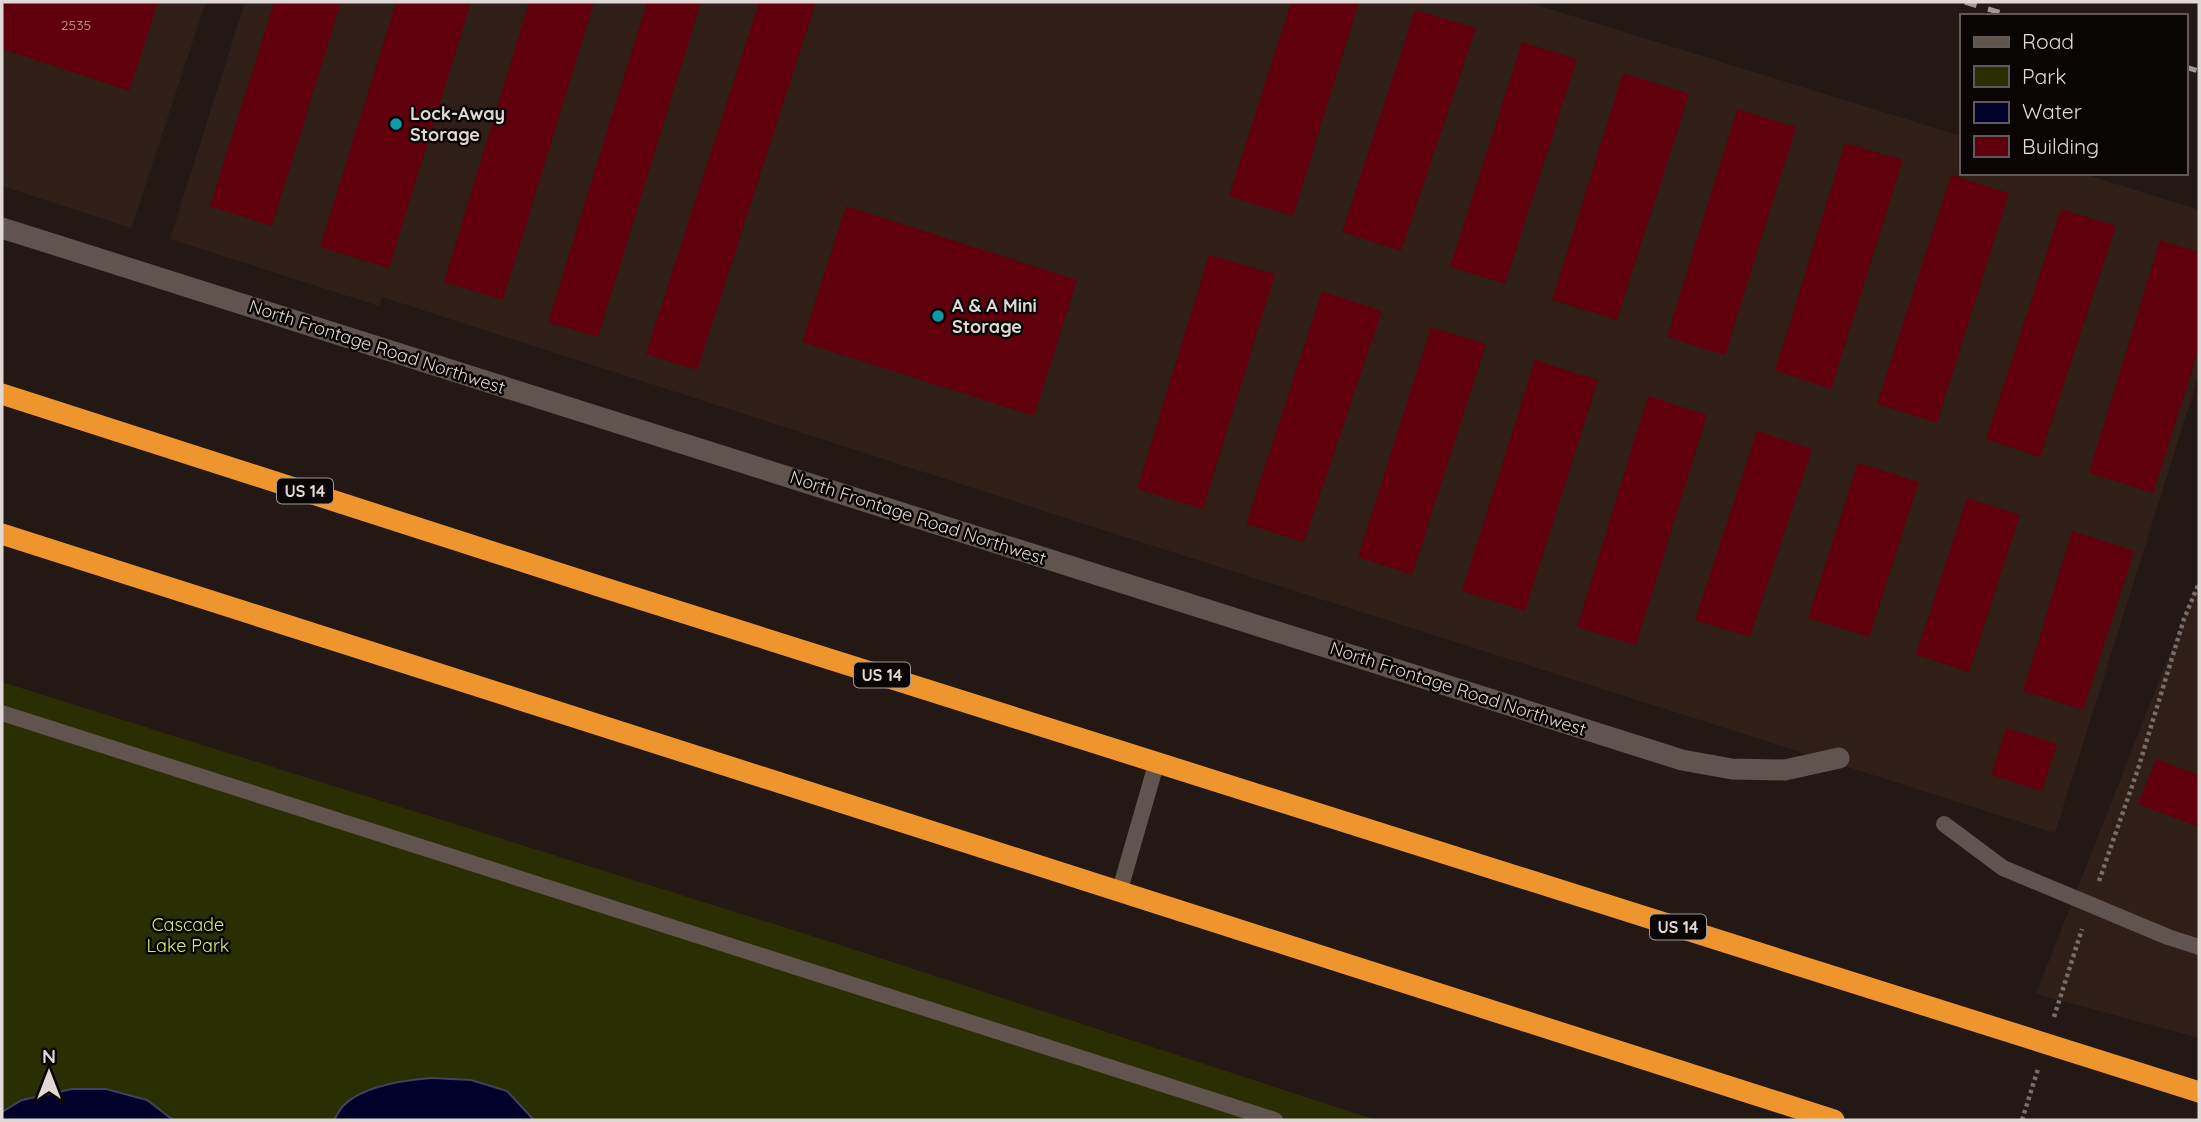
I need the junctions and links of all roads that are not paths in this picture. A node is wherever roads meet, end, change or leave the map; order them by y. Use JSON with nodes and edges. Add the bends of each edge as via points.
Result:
{"nodes":[{"id":1,"x":2,"y":228,"type":"edge"},
{"id":2,"x":2,"y":394,"type":"edge"},
{"id":3,"x":2,"y":534,"type":"edge"},
{"id":4,"x":2,"y":713,"type":"edge"},
{"id":5,"x":1839,"y":758,"type":"dead end"},
{"id":6,"x":1157,"y":761,"type":"junction"},
{"id":7,"x":1944,"y":824,"type":"dead end"},
{"id":8,"x":1119,"y":893,"type":"junction"},
{"id":9,"x":2199,"y":947,"type":"edge"},
{"id":10,"x":2199,"y":1092,"type":"edge"},
{"id":11,"x":1275,"y":1120,"type":"edge"},
{"id":12,"x":1834,"y":1120,"type":"edge"}],
"edges":[{"from":1,"to":5,"type":"street","name":"North Frontage Road Northwest","via":[[1682,760],[1732,769],[1785,770]]},
{"from":2,"to":6,"type":"highway","number":"US 14"},
{"from":3,"to":8,"type":"highway"},
{"from":4,"to":11,"type":"lane"},
{"from":6,"to":8,"type":"lane"},
{"from":6,"to":10,"type":"highway","number":"US 14"},
{"from":7,"to":9,"type":"lane","via":[[2003,867]]},
{"from":8,"to":12,"type":"highway"}]}
